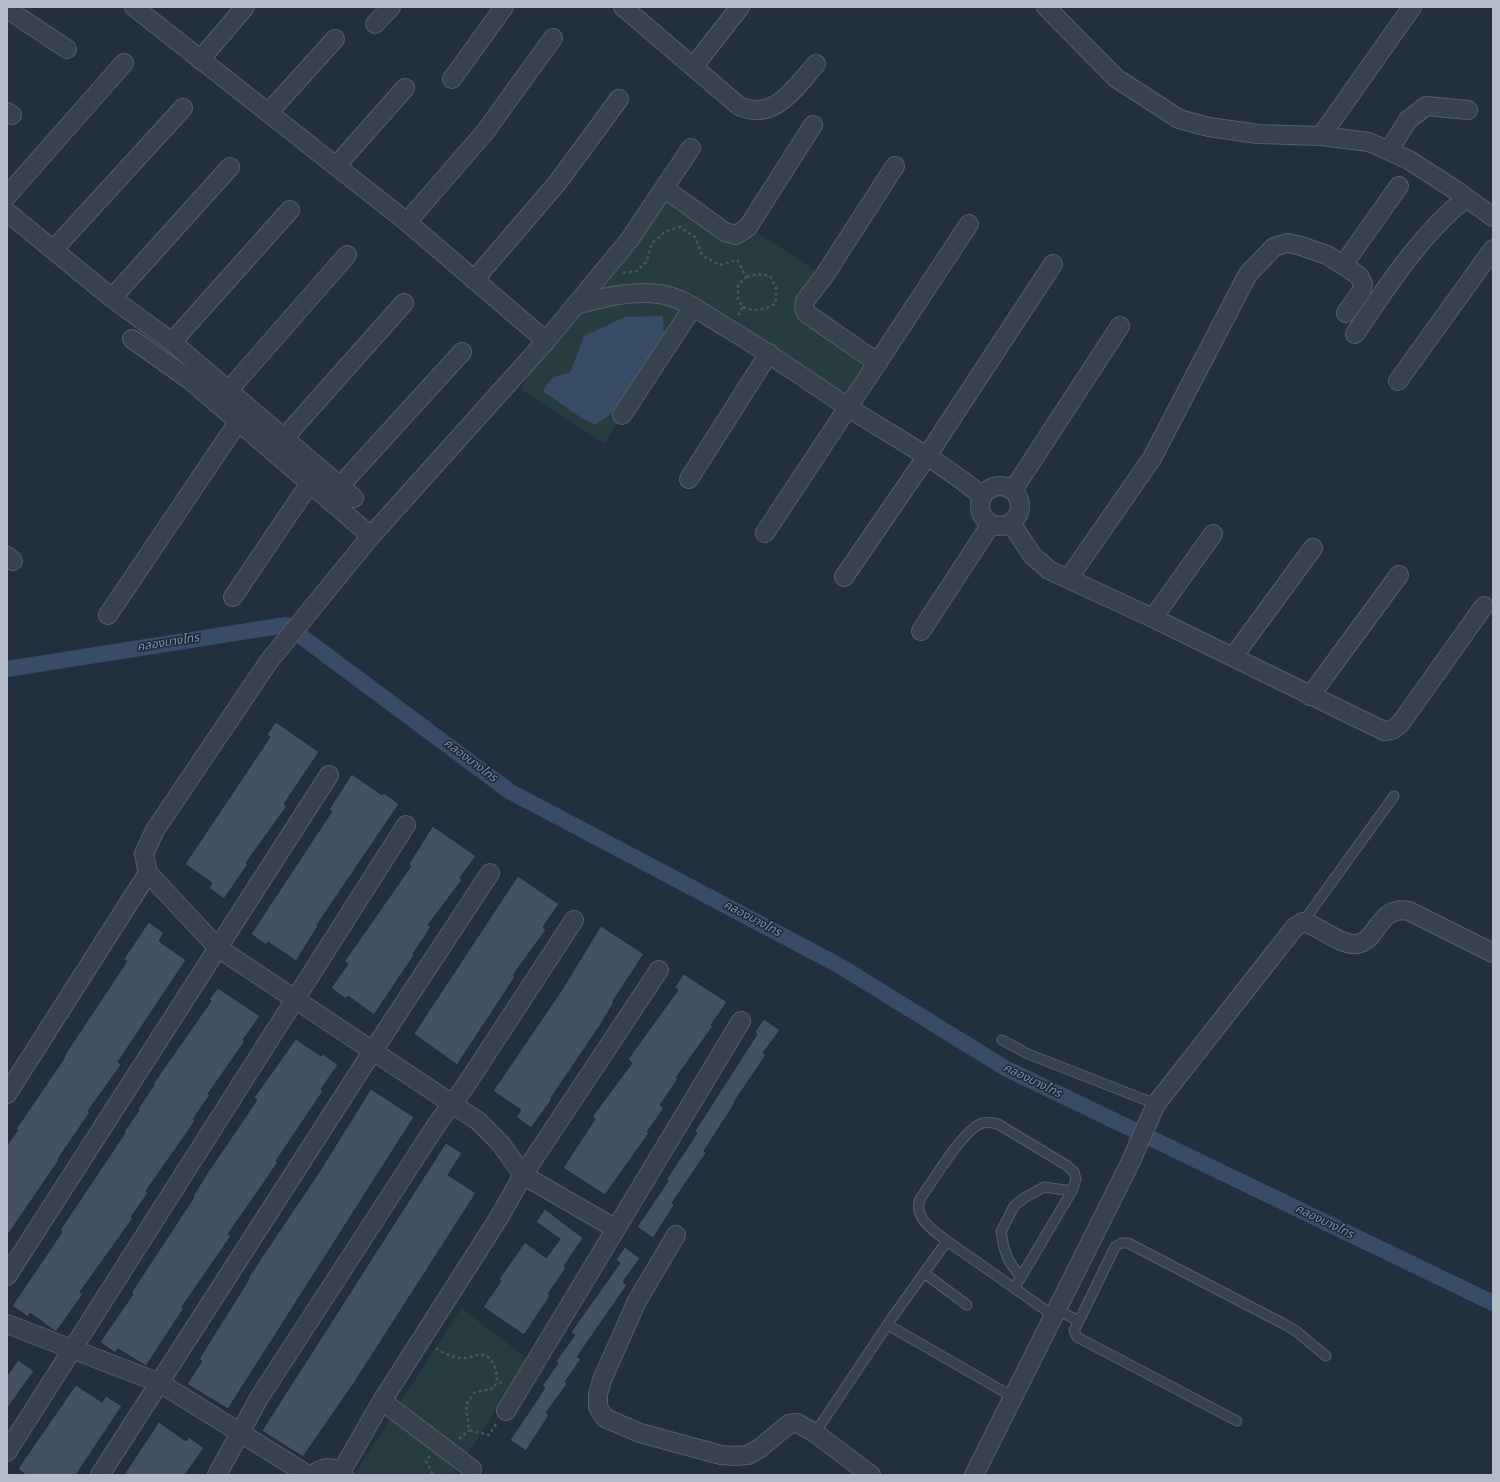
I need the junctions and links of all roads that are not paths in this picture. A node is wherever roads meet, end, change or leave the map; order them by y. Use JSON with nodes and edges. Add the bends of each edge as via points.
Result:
{"nodes":[{"id":1,"x":134,"y":7,"type":"edge"},
{"id":2,"x":245,"y":7,"type":"edge"},
{"id":3,"x":390,"y":7,"type":"edge"},
{"id":4,"x":504,"y":7,"type":"edge"},
{"id":5,"x":623,"y":7,"type":"edge"},
{"id":6,"x":740,"y":7,"type":"edge"},
{"id":7,"x":1046,"y":7,"type":"edge"},
{"id":8,"x":1412,"y":7,"type":"edge"},
{"id":9,"x":7,"y":8,"type":"edge"},
{"id":10,"x":375,"y":24,"type":"dead end"},
{"id":11,"x":553,"y":38,"type":"dead end"},
{"id":12,"x":335,"y":39,"type":"dead end"},
{"id":13,"x":67,"y":49,"type":"dead end"},
{"id":14,"x":200,"y":60,"type":"junction"},
{"id":15,"x":124,"y":63,"type":"dead end"},
{"id":16,"x":816,"y":64,"type":"dead end"},
{"id":17,"x":693,"y":67,"type":"junction"},
{"id":18,"x":452,"y":80,"type":"dead end"},
{"id":19,"x":405,"y":88,"type":"dead end"},
{"id":20,"x":619,"y":99,"type":"dead end"},
{"id":21,"x":183,"y":108,"type":"dead end"},
{"id":22,"x":1468,"y":110,"type":"dead end"},
{"id":23,"x":269,"y":112,"type":"junction"},
{"id":24,"x":813,"y":125,"type":"dead end"},
{"id":25,"x":1321,"y":136,"type":"junction"},
{"id":26,"x":691,"y":148,"type":"dead end"},
{"id":27,"x":1389,"y":150,"type":"junction"},
{"id":28,"x":336,"y":166,"type":"junction"},
{"id":29,"x":895,"y":166,"type":"dead end"},
{"id":30,"x":230,"y":167,"type":"dead end"},
{"id":31,"x":1399,"y":186,"type":"dead end"},
{"id":32,"x":664,"y":188,"type":"junction"},
{"id":33,"x":7,"y":196,"type":"edge"},
{"id":34,"x":1466,"y":198,"type":"junction"},
{"id":35,"x":290,"y":210,"type":"dead end"},
{"id":36,"x":7,"y":212,"type":"edge"},
{"id":37,"x":1493,"y":217,"type":"edge"},
{"id":38,"x":407,"y":222,"type":"junction"},
{"id":39,"x":969,"y":224,"type":"dead end"},
{"id":40,"x":1493,"y":249,"type":"edge"},
{"id":41,"x":54,"y":250,"type":"junction"},
{"id":42,"x":347,"y":255,"type":"dead end"},
{"id":43,"x":1053,"y":264,"type":"dead end"},
{"id":44,"x":1343,"y":264,"type":"junction"},
{"id":45,"x":474,"y":280,"type":"junction"},
{"id":46,"x":112,"y":298,"type":"junction"},
{"id":47,"x":404,"y":303,"type":"dead end"},
{"id":48,"x":576,"y":305,"type":"junction"},
{"id":49,"x":693,"y":307,"type":"junction"},
{"id":50,"x":1346,"y":313,"type":"dead end"},
{"id":51,"x":1120,"y":326,"type":"dead end"},
{"id":52,"x":1355,"y":334,"type":"dead end"},
{"id":53,"x":132,"y":339,"type":"dead end"},
{"id":54,"x":546,"y":341,"type":"junction"},
{"id":55,"x":172,"y":342,"type":"junction"},
{"id":56,"x":462,"y":352,"type":"dead end"},
{"id":57,"x":769,"y":353,"type":"junction"},
{"id":58,"x":878,"y":363,"type":"junction"},
{"id":59,"x":1398,"y":381,"type":"dead end"},
{"id":60,"x":228,"y":391,"type":"junction"},
{"id":61,"x":848,"y":406,"type":"junction"},
{"id":62,"x":622,"y":415,"type":"dead end"},
{"id":63,"x":238,"y":422,"type":"junction"},
{"id":64,"x":284,"y":438,"type":"junction"},
{"id":65,"x":927,"y":456,"type":"junction"},
{"id":66,"x":688,"y":479,"type":"dead end"},
{"id":67,"x":310,"y":483,"type":"junction"},
{"id":68,"x":340,"y":486,"type":"junction"},
{"id":69,"x":1013,"y":490,"type":"junction"},
{"id":70,"x":982,"y":496,"type":"junction"},
{"id":71,"x":354,"y":498,"type":"dead end"},
{"id":72,"x":1011,"y":523,"type":"junction"},
{"id":73,"x":991,"y":524,"type":"junction"},
{"id":74,"x":765,"y":533,"type":"dead end"},
{"id":75,"x":1213,"y":534,"type":"dead end"},
{"id":76,"x":371,"y":536,"type":"junction"},
{"id":77,"x":1313,"y":548,"type":"dead end"},
{"id":78,"x":1399,"y":575,"type":"dead end"},
{"id":79,"x":844,"y":577,"type":"dead end"},
{"id":80,"x":1068,"y":579,"type":"junction"},
{"id":81,"x":233,"y":597,"type":"dead end"},
{"id":82,"x":1484,"y":606,"type":"dead end"},
{"id":83,"x":108,"y":615,"type":"dead end"},
{"id":84,"x":1153,"y":618,"type":"junction"},
{"id":85,"x":921,"y":631,"type":"dead end"},
{"id":86,"x":1232,"y":657,"type":"junction"},
{"id":87,"x":1310,"y":696,"type":"junction"},
{"id":88,"x":329,"y":775,"type":"dead end"},
{"id":89,"x":1394,"y":796,"type":"dead end"},
{"id":90,"x":406,"y":825,"type":"dead end"},
{"id":91,"x":148,"y":873,"type":"junction"},
{"id":92,"x":490,"y":873,"type":"dead end"},
{"id":93,"x":574,"y":920,"type":"dead end"},
{"id":94,"x":1307,"y":923,"type":"junction"},
{"id":95,"x":218,"y":948,"type":"junction"},
{"id":96,"x":1493,"y":954,"type":"edge"},
{"id":97,"x":659,"y":970,"type":"dead end"},
{"id":98,"x":295,"y":999,"type":"junction"},
{"id":99,"x":741,"y":1021,"type":"dead end"},
{"id":100,"x":1002,"y":1040,"type":"dead end"},
{"id":101,"x":373,"y":1051,"type":"junction"},
{"id":102,"x":7,"y":1094,"type":"edge"},
{"id":103,"x":452,"y":1104,"type":"junction"},
{"id":104,"x":1155,"y":1106,"type":"junction"},
{"id":105,"x":523,"y":1175,"type":"junction"},
{"id":106,"x":1072,"y":1192,"type":"junction"},
{"id":107,"x":616,"y":1229,"type":"junction"},
{"id":108,"x":676,"y":1235,"type":"dead end"},
{"id":109,"x":947,"y":1241,"type":"junction"},
{"id":110,"x":924,"y":1273,"type":"junction"},
{"id":111,"x":7,"y":1276,"type":"edge"},
{"id":112,"x":1021,"y":1278,"type":"junction"},
{"id":113,"x":1015,"y":1288,"type":"junction"},
{"id":114,"x":968,"y":1305,"type":"dead end"},
{"id":115,"x":1055,"y":1313,"type":"junction"},
{"id":116,"x":1079,"y":1321,"type":"junction"},
{"id":117,"x":7,"y":1324,"type":"edge"},
{"id":118,"x":888,"y":1325,"type":"junction"},
{"id":119,"x":73,"y":1348,"type":"junction"},
{"id":120,"x":1326,"y":1356,"type":"dead end"},
{"id":121,"x":160,"y":1383,"type":"junction"},
{"id":122,"x":1013,"y":1397,"type":"junction"},
{"id":123,"x":382,"y":1401,"type":"junction"},
{"id":124,"x":506,"y":1411,"type":"road end"},
{"id":125,"x":1237,"y":1421,"type":"dead end"},
{"id":126,"x":238,"y":1433,"type":"junction"},
{"id":127,"x":815,"y":1434,"type":"junction"},
{"id":128,"x":7,"y":1452,"type":"edge"},
{"id":129,"x":472,"y":1469,"type":"dead end"},
{"id":130,"x":342,"y":1473,"type":"edge"},
{"id":131,"x":100,"y":1475,"type":"edge"},
{"id":132,"x":217,"y":1475,"type":"edge"},
{"id":133,"x":308,"y":1475,"type":"edge"},
{"id":134,"x":313,"y":1475,"type":"edge"},
{"id":135,"x":870,"y":1475,"type":"edge"},
{"id":136,"x":974,"y":1475,"type":"edge"}],
"edges":[{"from":1,"to":14,"type":"street"},
{"from":2,"to":14,"type":"street"},
{"from":3,"to":10,"type":"street"},
{"from":4,"to":18,"type":"street"},
{"from":5,"to":17,"type":"street"},
{"from":6,"to":17,"type":"street"},
{"from":7,"to":25,"type":"street","via":[[1116,78],[1179,119],[1209,127],[1258,134]]},
{"from":8,"to":25,"type":"street"},
{"from":9,"to":13,"type":"street"},
{"from":11,"to":38,"type":"street","via":[[485,132]]},
{"from":12,"to":23,"type":"street"},
{"from":14,"to":23,"type":"street"},
{"from":15,"to":33,"type":"street"},
{"from":16,"to":17,"type":"street","via":[[777,105],[762,110],[749,110],[739,106]]},
{"from":19,"to":28,"type":"street"},
{"from":20,"to":45,"type":"street","via":[[558,182]]},
{"from":21,"to":41,"type":"street"},
{"from":22,"to":27,"type":"street","via":[[1426,106],[1408,120]]},
{"from":23,"to":28,"type":"street"},
{"from":24,"to":32,"type":"street","via":[[748,226],[736,235],[725,232]]},
{"from":25,"to":27,"type":"street","via":[[1369,142]]},
{"from":26,"to":32,"type":"street"},
{"from":27,"to":34,"type":"street","via":[[1409,160]]},
{"from":28,"to":38,"type":"street"},
{"from":29,"to":58,"type":"street","via":[[805,301],[804,308],[806,313]]},
{"from":30,"to":46,"type":"street"},
{"from":31,"to":44,"type":"street"},
{"from":32,"to":48,"type":"street","via":[[630,239]]},
{"from":34,"to":37,"type":"street"},
{"from":34,"to":52,"type":"street","via":[[1444,215],[1397,270]]},
{"from":35,"to":55,"type":"street"},
{"from":36,"to":41,"type":"street"},
{"from":38,"to":45,"type":"street"},
{"from":39,"to":58,"type":"street"},
{"from":40,"to":59,"type":"street"},
{"from":41,"to":46,"type":"street"},
{"from":42,"to":60,"type":"street"},
{"from":43,"to":65,"type":"street"},
{"from":44,"to":50,"type":"street","via":[[1359,276],[1363,284],[1361,292]]},
{"from":44,"to":80,"type":"street","via":[[1327,255],[1287,243],[1274,247],[1248,274],[1152,458]]},
{"from":45,"to":54,"type":"street"},
{"from":46,"to":55,"type":"street"},
{"from":47,"to":64,"type":"street"},
{"from":48,"to":49,"type":"street","via":[[620,294],[659,294]]},
{"from":48,"to":54,"type":"street"},
{"from":49,"to":57,"type":"street"},
{"from":49,"to":62,"type":"street"},
{"from":51,"to":69,"type":"street"},
{"from":53,"to":63,"type":"street","via":[[190,380]]},
{"from":54,"to":76,"type":"street"},
{"from":55,"to":60,"type":"street"},
{"from":56,"to":68,"type":"street"},
{"from":57,"to":61,"type":"street"},
{"from":57,"to":66,"type":"street"},
{"from":58,"to":61,"type":"street"},
{"from":60,"to":64,"type":"street"},
{"from":61,"to":65,"type":"street"},
{"from":61,"to":74,"type":"street"},
{"from":63,"to":67,"type":"street"},
{"from":63,"to":83,"type":"street"},
{"from":64,"to":68,"type":"street"},
{"from":65,"to":70,"type":"street"},
{"from":65,"to":79,"type":"street"},
{"from":67,"to":76,"type":"street"},
{"from":67,"to":81,"type":"street"},
{"from":68,"to":71,"type":"street"},
{"from":69,"to":70,"type":"street","via":[[1002,485],[991,488]]},
{"from":69,"to":72,"type":"street","via":[[1019,497],[1021,507],[1018,516]]},
{"from":70,"to":73,"type":"street","via":[[981,512]]},
{"from":72,"to":73,"type":"street","via":[[1001,526]]},
{"from":72,"to":80,"type":"street","via":[[1032,555],[1048,570]]},
{"from":73,"to":85,"type":"street"},
{"from":75,"to":84,"type":"street"},
{"from":76,"to":91,"type":"street","via":[[269,660],[154,830],[144,854]]},
{"from":77,"to":86,"type":"street"},
{"from":78,"to":87,"type":"street"},
{"from":80,"to":84,"type":"street"},
{"from":82,"to":87,"type":"street","via":[[1400,724],[1392,730],[1384,731]]},
{"from":84,"to":86,"type":"street"},
{"from":86,"to":87,"type":"street"},
{"from":88,"to":95,"type":"street"},
{"from":89,"to":94,"type":"lane"},
{"from":90,"to":98,"type":"street"},
{"from":91,"to":95,"type":"street"},
{"from":91,"to":102,"type":"street"},
{"from":92,"to":101,"type":"street"},
{"from":93,"to":103,"type":"street"},
{"from":94,"to":96,"type":"street","via":[[1348,944],[1358,944],[1390,913],[1399,910],[1409,912]]},
{"from":94,"to":104,"type":"street","via":[[1295,927]]},
{"from":95,"to":98,"type":"street"},
{"from":95,"to":111,"type":"street"},
{"from":97,"to":105,"type":"street"},
{"from":98,"to":101,"type":"street"},
{"from":98,"to":119,"type":"street"},
{"from":99,"to":107,"type":"street"},
{"from":100,"to":104,"type":"lane","via":[[1028,1054]]},
{"from":101,"to":103,"type":"street"},
{"from":101,"to":121,"type":"street"},
{"from":103,"to":105,"type":"street","via":[[478,1121],[501,1144]]},
{"from":103,"to":126,"type":"street","via":[[417,1154]]},
{"from":104,"to":115,"type":"street","via":[[1131,1161]]},
{"from":105,"to":107,"type":"street"},
{"from":105,"to":123,"type":"street","via":[[500,1216]]},
{"from":106,"to":109,"type":"lane","via":[[1076,1179],[1074,1172],[1066,1165],[998,1124],[980,1123],[968,1132],[920,1199],[917,1207],[925,1222]]},
{"from":106,"to":112,"type":"lane"},
{"from":106,"to":112,"type":"lane","via":[[1044,1187],[1014,1206],[1001,1232],[1009,1261]]},
{"from":107,"to":124,"type":"street"},
{"from":108,"to":127,"type":"street","via":[[637,1301],[602,1380],[598,1407],[605,1418],[640,1433],[721,1455],[748,1455],[789,1424],[797,1423]]},
{"from":109,"to":110,"type":"lane"},
{"from":109,"to":113,"type":"lane"},
{"from":110,"to":114,"type":"lane"},
{"from":110,"to":118,"type":"lane"},
{"from":112,"to":113,"type":"lane"},
{"from":113,"to":115,"type":"lane"},
{"from":115,"to":116,"type":"lane"},
{"from":115,"to":122,"type":"street"},
{"from":116,"to":120,"type":"lane","via":[[1115,1247],[1121,1243],[1128,1243],[1282,1323]]},
{"from":116,"to":125,"type":"lane","via":[[1074,1330],[1077,1337]]},
{"from":117,"to":119,"type":"street"},
{"from":118,"to":122,"type":"lane"},
{"from":118,"to":127,"type":"lane"},
{"from":119,"to":121,"type":"street"},
{"from":119,"to":128,"type":"street"},
{"from":121,"to":126,"type":"street"},
{"from":121,"to":131,"type":"street"},
{"from":122,"to":136,"type":"street"},
{"from":123,"to":129,"type":"street"},
{"from":123,"to":130,"type":"street"},
{"from":126,"to":132,"type":"street"},
{"from":126,"to":133,"type":"street"},
{"from":127,"to":135,"type":"street"},
{"from":130,"to":134,"type":"street","via":[[333,1468],[325,1468]]}]}
